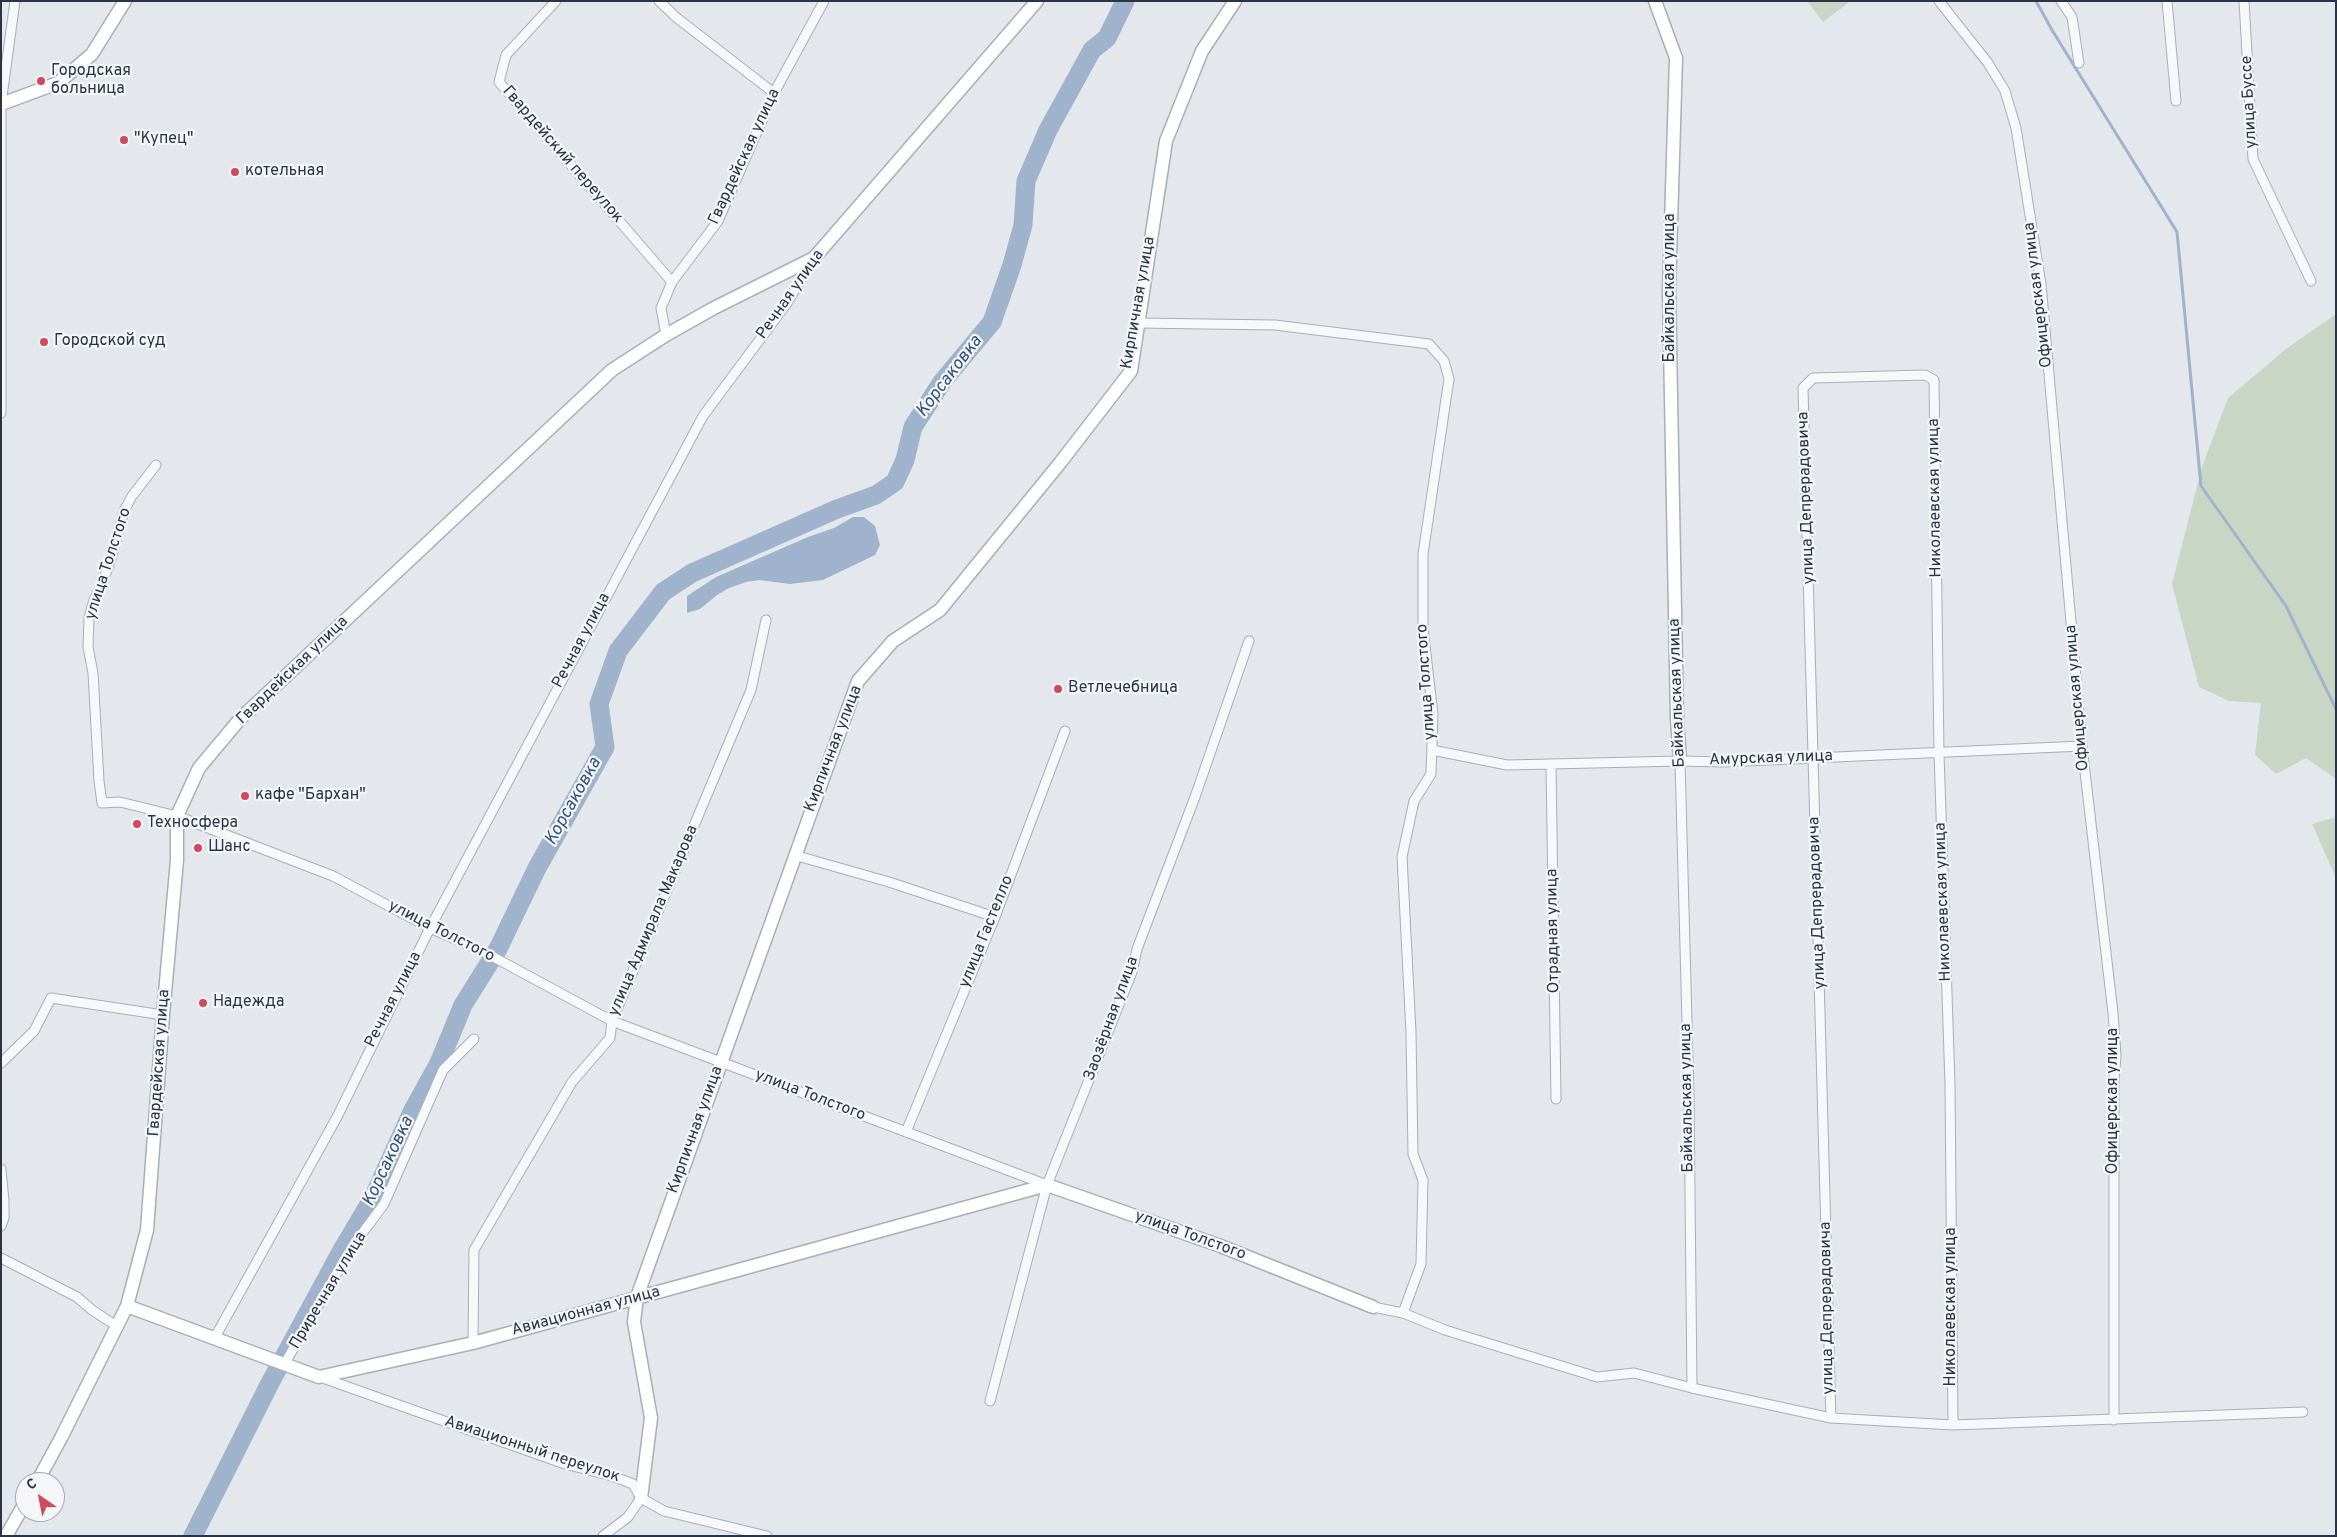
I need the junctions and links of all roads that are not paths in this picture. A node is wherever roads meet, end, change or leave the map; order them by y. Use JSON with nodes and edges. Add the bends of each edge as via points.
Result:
{"nodes":[{"id":1,"x":15,"y":1,"type":"edge"},
{"id":2,"x":125,"y":1,"type":"edge"},
{"id":3,"x":556,"y":1,"type":"edge"},
{"id":4,"x":659,"y":1,"type":"edge"},
{"id":5,"x":824,"y":1,"type":"edge"},
{"id":6,"x":1037,"y":1,"type":"edge"},
{"id":7,"x":1235,"y":1,"type":"edge"},
{"id":8,"x":1655,"y":1,"type":"edge"},
{"id":9,"x":1939,"y":1,"type":"edge"},
{"id":10,"x":2061,"y":1,"type":"edge"},
{"id":11,"x":2167,"y":1,"type":"edge"},
{"id":12,"x":2244,"y":1,"type":"edge"},
{"id":13,"x":2079,"y":62,"type":"dead end"},
{"id":14,"x":774,"y":93,"type":"junction"},
{"id":15,"x":2176,"y":101,"type":"dead end"},
{"id":16,"x":1,"y":104,"type":"edge"},
{"id":17,"x":814,"y":258,"type":"junction"},
{"id":18,"x":2311,"y":281,"type":"dead end"},
{"id":19,"x":672,"y":282,"type":"junction"},
{"id":20,"x":1138,"y":323,"type":"junction"},
{"id":21,"x":666,"y":335,"type":"junction"},
{"id":22,"x":1934,"y":380,"type":"joint"},
{"id":23,"x":1,"y":413,"type":"edge"},
{"id":24,"x":156,"y":465,"type":"dead end"},
{"id":25,"x":766,"y":620,"type":"dead end"},
{"id":26,"x":1249,"y":641,"type":"dead end"},
{"id":27,"x":1065,"y":731,"type":"dead end"},
{"id":28,"x":2082,"y":746,"type":"junction"},
{"id":29,"x":1432,"y":750,"type":"junction"},
{"id":30,"x":1939,"y":753,"type":"junction"},
{"id":31,"x":1814,"y":756,"type":"junction"},
{"id":32,"x":1680,"y":761,"type":"junction"},
{"id":33,"x":1551,"y":764,"type":"junction"},
{"id":34,"x":178,"y":816,"type":"junction"},
{"id":35,"x":794,"y":855,"type":"junction"},
{"id":36,"x":994,"y":916,"type":"junction"},
{"id":37,"x":430,"y":928,"type":"junction"},
{"id":38,"x":163,"y":1015,"type":"junction"},
{"id":39,"x":612,"y":1021,"type":"junction"},
{"id":40,"x":474,"y":1039,"type":"dead end"},
{"id":41,"x":721,"y":1062,"type":"junction"},
{"id":42,"x":1,"y":1064,"type":"edge"},
{"id":43,"x":1556,"y":1099,"type":"dead end"},
{"id":44,"x":906,"y":1132,"type":"junction"},
{"id":45,"x":1,"y":1168,"type":"edge"},
{"id":46,"x":1047,"y":1185,"type":"junction"},
{"id":47,"x":1,"y":1226,"type":"edge"},
{"id":48,"x":1,"y":1258,"type":"edge"},
{"id":49,"x":637,"y":1298,"type":"junction"},
{"id":50,"x":128,"y":1306,"type":"junction"},
{"id":51,"x":1373,"y":1307,"type":"joint"},
{"id":52,"x":1403,"y":1313,"type":"junction"},
{"id":53,"x":118,"y":1327,"type":"junction"},
{"id":54,"x":214,"y":1339,"type":"junction"},
{"id":55,"x":473,"y":1343,"type":"junction"},
{"id":56,"x":282,"y":1362,"type":"junction"},
{"id":57,"x":319,"y":1377,"type":"junction"},
{"id":58,"x":1692,"y":1388,"type":"junction"},
{"id":59,"x":990,"y":1401,"type":"dead end"},
{"id":60,"x":2303,"y":1412,"type":"dead end"},
{"id":61,"x":1831,"y":1418,"type":"junction"},
{"id":62,"x":2114,"y":1420,"type":"junction"},
{"id":63,"x":1953,"y":1425,"type":"junction"},
{"id":64,"x":41,"y":1472,"type":"edge"},
{"id":65,"x":641,"y":1498,"type":"junction"},
{"id":66,"x":15,"y":1520,"type":"edge"},
{"id":67,"x":1,"y":1533,"type":"edge"},
{"id":68,"x":6,"y":1536,"type":"edge"},
{"id":69,"x":603,"y":1536,"type":"edge"},
{"id":70,"x":768,"y":1536,"type":"edge"}],
"edges":[{"from":1,"to":16,"type":"street"},
{"from":2,"to":16,"type":"street","via":[[92,54],[58,83]]},
{"from":3,"to":19,"type":"street","name":"Гвардейский переулок","via":[[506,55],[499,82]]},
{"from":4,"to":14,"type":"street"},
{"from":5,"to":14,"type":"street","name":"Гвардейская улица"},
{"from":6,"to":17,"type":"street","name":"Речная улица"},
{"from":7,"to":20,"type":"street","name":"Кирпичная улица","via":[[1202,51],[1166,141]]},
{"from":8,"to":32,"type":"street","name":"Байкальская улица","via":[[1676,58],[1669,290]]},
{"from":9,"to":28,"type":"street","name":"Офицерская улица","via":[[2005,91],[2016,128],[2042,284]]},
{"from":10,"to":13,"type":"street","via":[[2072,17]]},
{"from":11,"to":15,"type":"street"},
{"from":12,"to":18,"type":"street","name":"улица Буссе","via":[[2253,160]]},
{"from":14,"to":19,"type":"street","name":"Гвардейская улица","via":[[718,221]]},
{"from":16,"to":23,"type":"street"},
{"from":17,"to":21,"type":"street"},
{"from":17,"to":37,"type":"street","name":"Речная улица","via":[[787,303],[703,416]]},
{"from":19,"to":21,"type":"street","name":"Гвардейская улица","via":[[661,308]]},
{"from":20,"to":29,"type":"street","name":"улица Толстого","via":[[1275,326],[1428,344],[1444,361],[1449,379],[1422,554],[1423,629],[1433,714]]},
{"from":20,"to":35,"type":"street","name":"Кирпичная улица","via":[[1130,371],[1060,463],[940,610],[893,641],[858,681]]},
{"from":21,"to":34,"type":"street","name":"Гвардейская улица","via":[[612,370],[240,720],[199,768]]},
{"from":22,"to":30,"type":"street","name":"Николаевская улица"},
{"from":22,"to":31,"type":"street","name":"улица Депрерадовича","via":[[1925,375],[1814,378],[1803,388]]},
{"from":24,"to":34,"type":"street","name":"улица Толстого","via":[[124,510],[111,559],[89,618],[88,647],[93,673],[102,803],[127,804]]},
{"from":25,"to":39,"type":"street","name":"улица Адмирала Макарова","via":[[751,690]]},
{"from":26,"to":46,"type":"street","name":"Заозёрная улица","via":[[1137,950],[1132,972]]},
{"from":27,"to":36,"type":"street","name":"улица Гастелло"},
{"from":28,"to":30,"type":"street","name":"Амурская улица"},
{"from":28,"to":62,"type":"street","name":"Офицерская улица","via":[[2115,1047]]},
{"from":29,"to":33,"type":"street","name":"Амурская улица","via":[[1508,765]]},
{"from":29,"to":52,"type":"street","name":"улица Толстого","via":[[1431,774],[1414,801],[1402,857],[1411,1032],[1413,1154],[1423,1180],[1422,1264]]},
{"from":30,"to":31,"type":"street","name":"Амурская улица"},
{"from":30,"to":63,"type":"street","name":"Николаевская улица","via":[[1950,1084]]},
{"from":31,"to":32,"type":"street","name":"Амурская улица","via":[[1724,762]]},
{"from":31,"to":61,"type":"street","name":"улица Депрерадовича"},
{"from":32,"to":33,"type":"street","name":"Амурская улица"},
{"from":32,"to":58,"type":"street","name":"Байкальская улица","via":[[1689,1096]]},
{"from":33,"to":43,"type":"street","name":"Отрадная улица"},
{"from":34,"to":37,"type":"street","name":"улица Толстого","via":[[334,876]]},
{"from":34,"to":38,"type":"street","name":"Гвардейская улица"},
{"from":35,"to":36,"type":"street"},
{"from":35,"to":41,"type":"street","name":"Кирпичная улица"},
{"from":36,"to":44,"type":"street","name":"улица Гастелло"},
{"from":37,"to":39,"type":"street","name":"улица Толстого","via":[[486,953]]},
{"from":37,"to":54,"type":"street","name":"Речная улица","via":[[337,1117]]},
{"from":38,"to":42,"type":"street","via":[[51,998],[34,1031]]},
{"from":38,"to":50,"type":"street","name":"Гвардейская улица","via":[[147,1230]]},
{"from":39,"to":41,"type":"street","name":"улица Толстого"},
{"from":39,"to":55,"type":"street","name":"улица Адмирала Макарова","via":[[610,1038],[572,1082],[474,1250]]},
{"from":40,"to":56,"type":"street","name":"Приречная улица","via":[[443,1070],[384,1204],[352,1247]]},
{"from":41,"to":44,"type":"street","name":"улица Толстого"},
{"from":41,"to":49,"type":"street","name":"Кирпичная улица"},
{"from":44,"to":46,"type":"street","name":"улица Толстого"},
{"from":45,"to":47,"type":"street","via":[[4,1201]]},
{"from":46,"to":49,"type":"street","name":"Авиационная улица"},
{"from":46,"to":51,"type":"street","name":"улица Толстого","via":[[1218,1245]]},
{"from":46,"to":59,"type":"street","name":"Заозёрная улица"},
{"from":48,"to":53,"type":"street","via":[[77,1297]]},
{"from":49,"to":55,"type":"street","name":"Авиационная улица"},
{"from":49,"to":65,"type":"street","name":"Кирпичная улица","via":[[634,1322],[651,1418]]},
{"from":50,"to":53,"type":"street","name":"Гвардейская улица"},
{"from":50,"to":54,"type":"street"},
{"from":51,"to":52,"type":"street","name":"улица Толстого"},
{"from":52,"to":58,"type":"street","via":[[1453,1332],[1597,1376],[1634,1373]]},
{"from":53,"to":64,"type":"street","name":"Гвардейская улица"},
{"from":54,"to":56,"type":"street"},
{"from":55,"to":57,"type":"street","name":"Авиационная улица"},
{"from":56,"to":57,"type":"street"},
{"from":57,"to":65,"type":"street","name":"Авиационный переулок","via":[[565,1464],[612,1476],[633,1484]]},
{"from":58,"to":61,"type":"street"},
{"from":60,"to":62,"type":"street"},
{"from":61,"to":63,"type":"street"},
{"from":62,"to":63,"type":"street"},
{"from":65,"to":69,"type":"street","via":[[628,1517]]},
{"from":65,"to":70,"type":"street","name":"Авиационный переулок","via":[[664,1510]]},
{"from":66,"to":68,"type":"street"},
{"from":67,"to":68,"type":"street"}]}
